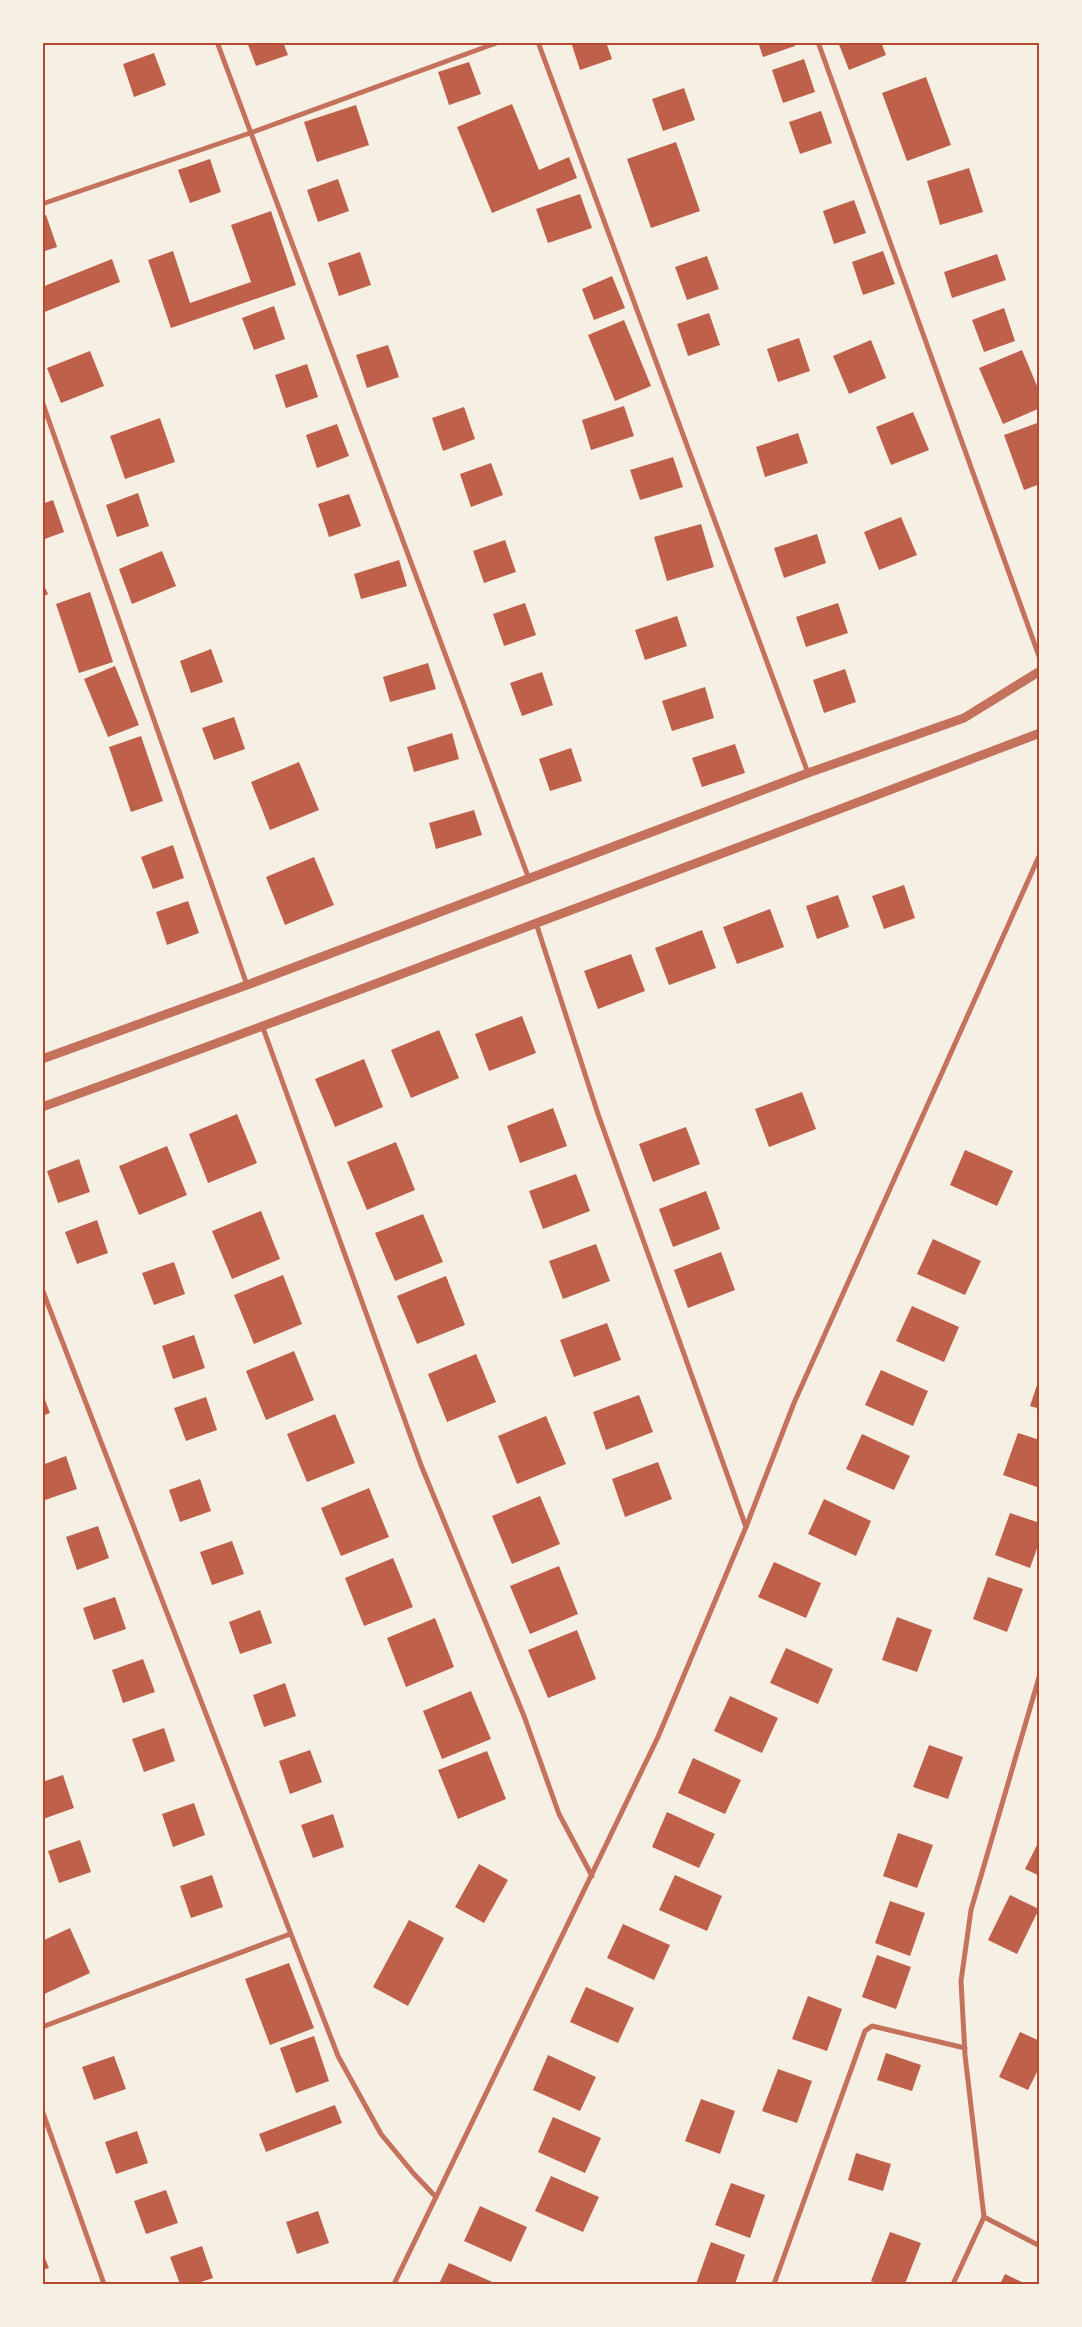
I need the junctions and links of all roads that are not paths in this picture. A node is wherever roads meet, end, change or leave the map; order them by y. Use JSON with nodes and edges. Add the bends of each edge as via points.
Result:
{"nodes":[{"id":1,"x":217,"y":42,"type":"edge"},
{"id":2,"x":498,"y":42,"type":"edge"},
{"id":3,"x":538,"y":42,"type":"edge"},
{"id":4,"x":818,"y":42,"type":"edge"},
{"id":5,"x":250,"y":133,"type":"junction"},
{"id":6,"x":42,"y":204,"type":"edge"},
{"id":7,"x":42,"y":401,"type":"edge"},
{"id":8,"x":1040,"y":659,"type":"edge"},
{"id":9,"x":1040,"y":671,"type":"edge"},
{"id":10,"x":1040,"y":733,"type":"edge"},
{"id":11,"x":808,"y":773,"type":"junction"},
{"id":12,"x":1040,"y":854,"type":"edge"},
{"id":13,"x":529,"y":879,"type":"junction"},
{"id":14,"x":536,"y":923,"type":"junction"},
{"id":15,"x":247,"y":985,"type":"junction"},
{"id":16,"x":263,"y":1028,"type":"junction"},
{"id":17,"x":42,"y":1059,"type":"edge"},
{"id":18,"x":42,"y":1107,"type":"edge"},
{"id":19,"x":42,"y":1289,"type":"edge"},
{"id":20,"x":746,"y":1527,"type":"junction"},
{"id":21,"x":1040,"y":1674,"type":"edge"},
{"id":22,"x":592,"y":1876,"type":"junction"},
{"id":23,"x":290,"y":1934,"type":"junction"},
{"id":24,"x":42,"y":2027,"type":"edge"},
{"id":25,"x":964,"y":2048,"type":"junction"},
{"id":26,"x":42,"y":2110,"type":"edge"},
{"id":27,"x":436,"y":2197,"type":"junction"},
{"id":28,"x":984,"y":2217,"type":"junction"},
{"id":29,"x":1040,"y":2246,"type":"edge"},
{"id":30,"x":104,"y":2284,"type":"edge"},
{"id":31,"x":394,"y":2284,"type":"edge"},
{"id":32,"x":774,"y":2284,"type":"edge"},
{"id":33,"x":953,"y":2284,"type":"edge"}],
"edges":[{"from":1,"to":5,"type":"street"},
{"from":2,"to":5,"type":"street"},
{"from":3,"to":11,"type":"street"},
{"from":4,"to":8,"type":"street"},
{"from":5,"to":6,"type":"street"},
{"from":5,"to":13,"type":"street"},
{"from":7,"to":15,"type":"street"},
{"from":9,"to":11,"type":"street","via":[[964,718]]},
{"from":10,"to":14,"type":"street"},
{"from":11,"to":13,"type":"street"},
{"from":12,"to":20,"type":"street","via":[[794,1403]]},
{"from":13,"to":15,"type":"street"},
{"from":14,"to":16,"type":"street"},
{"from":14,"to":20,"type":"street","via":[[598,1114]]},
{"from":15,"to":17,"type":"street"},
{"from":16,"to":18,"type":"street"},
{"from":16,"to":22,"type":"street","via":[[421,1465],[524,1716],[559,1814]]},
{"from":19,"to":23,"type":"street"},
{"from":20,"to":22,"type":"street","via":[[658,1737]]},
{"from":21,"to":25,"type":"street","via":[[971,1910],[961,1981]]},
{"from":22,"to":27,"type":"street"},
{"from":23,"to":24,"type":"street"},
{"from":23,"to":27,"type":"street","via":[[338,2056],[381,2134]]},
{"from":25,"to":28,"type":"street"},
{"from":25,"to":32,"type":"street","via":[[872,2026],[865,2030]]},
{"from":26,"to":30,"type":"street"},
{"from":27,"to":31,"type":"street"},
{"from":28,"to":29,"type":"street"},
{"from":28,"to":33,"type":"street"}]}
